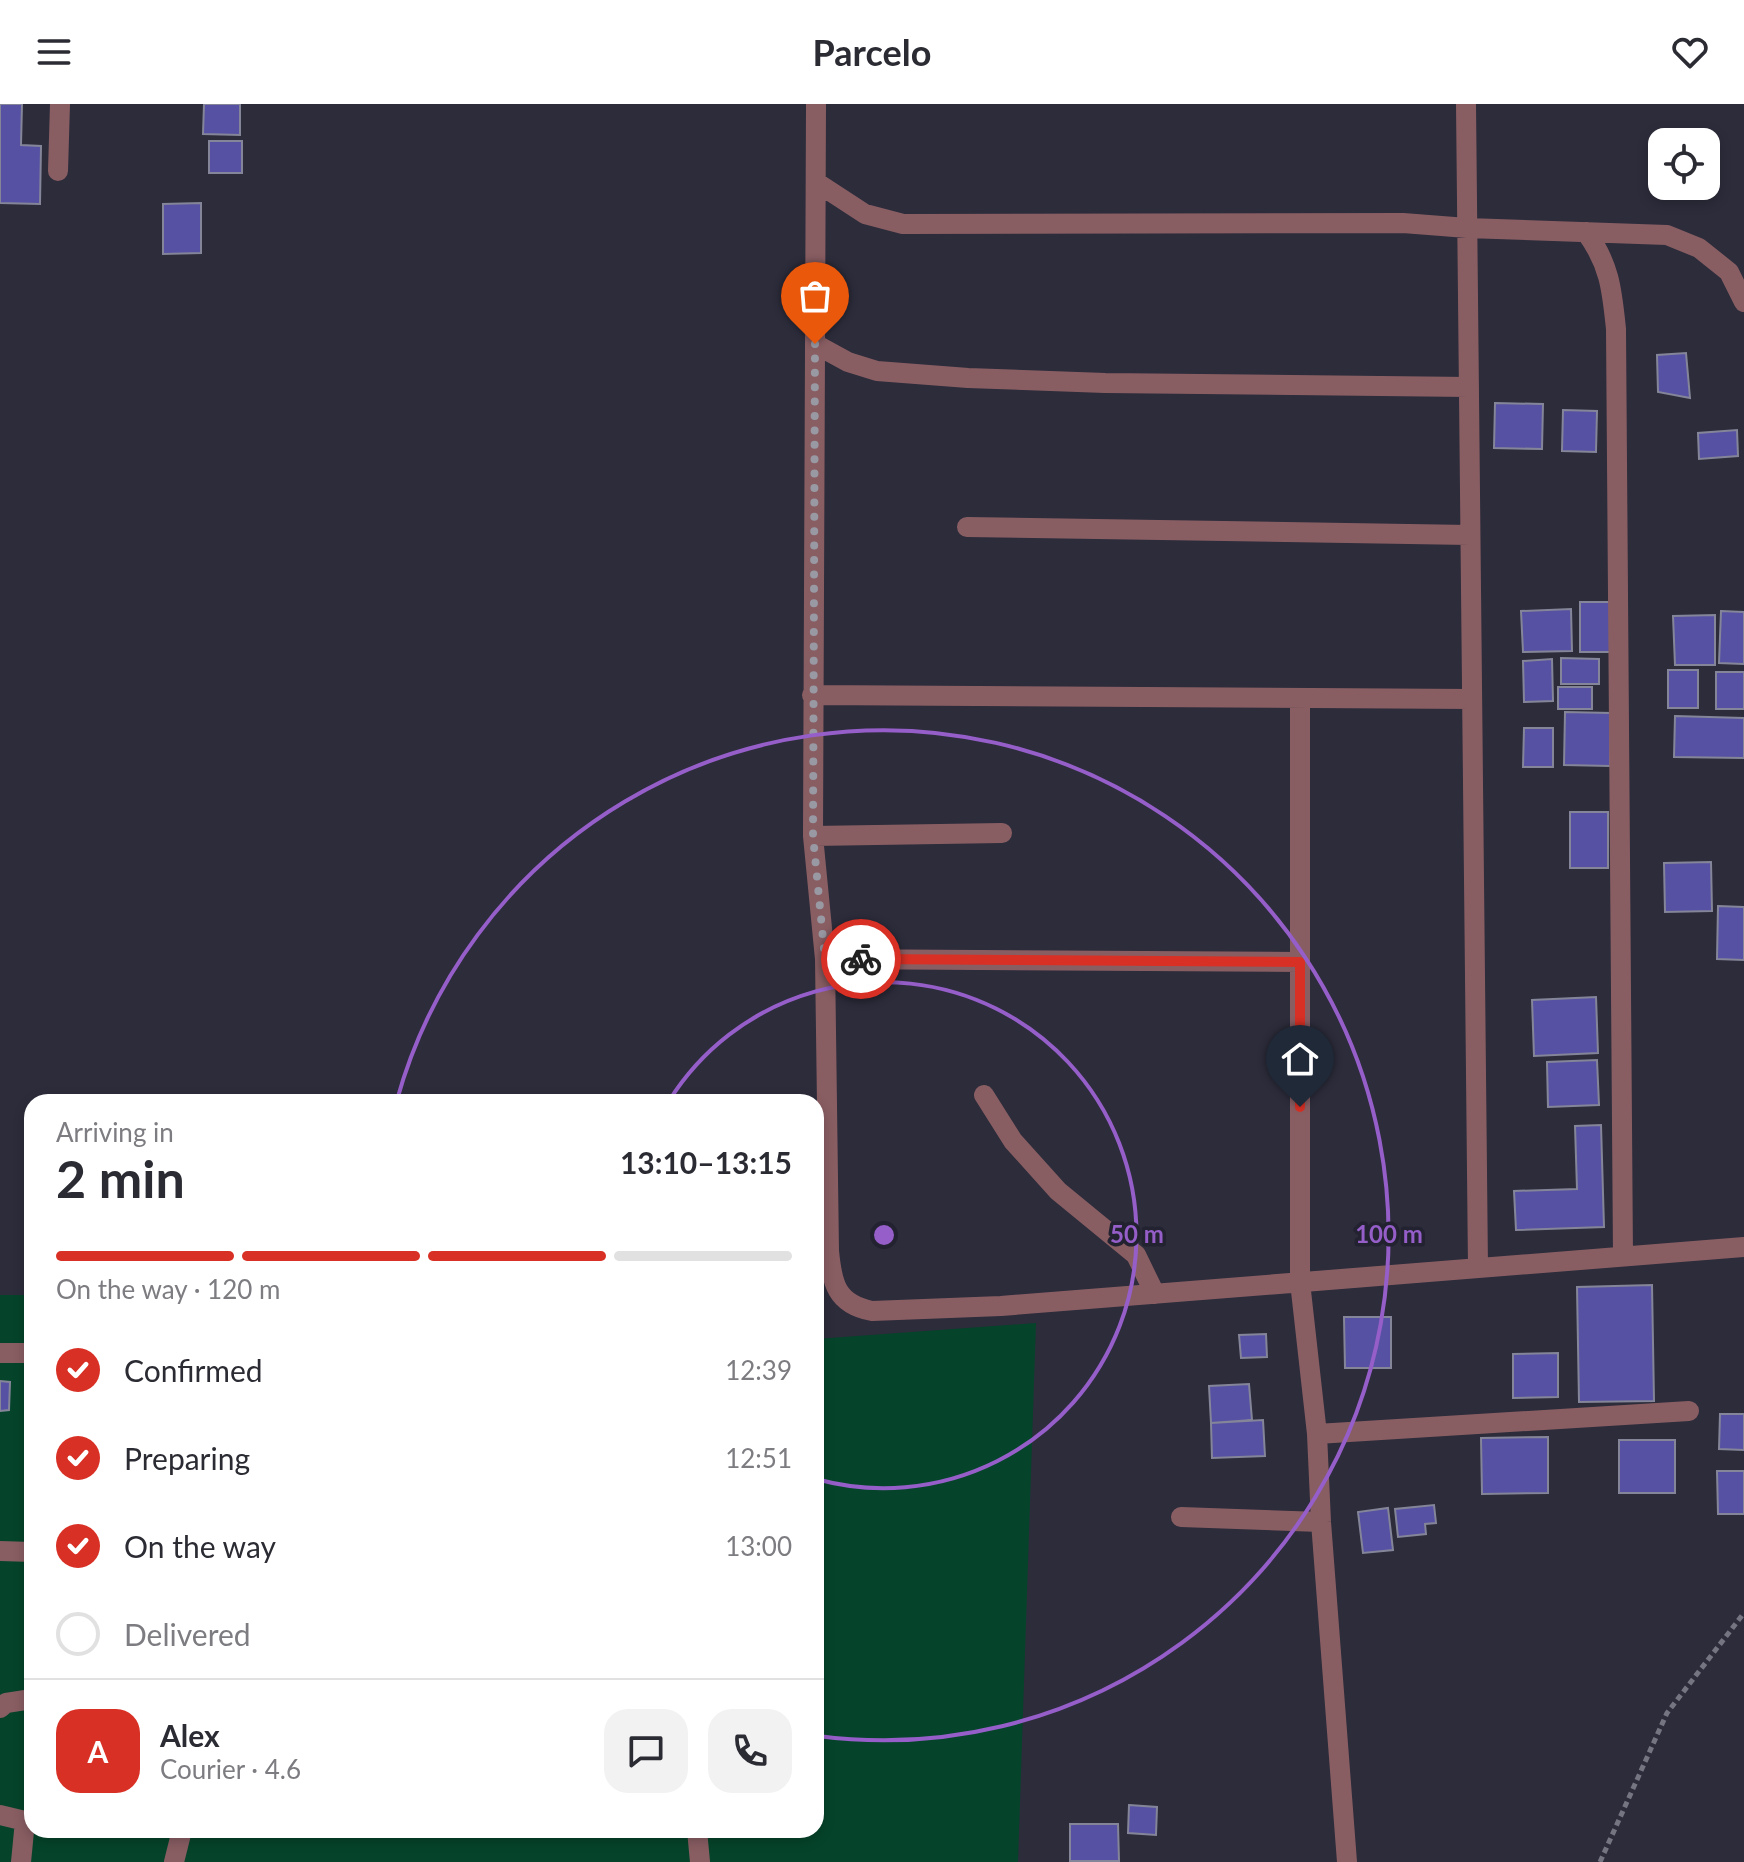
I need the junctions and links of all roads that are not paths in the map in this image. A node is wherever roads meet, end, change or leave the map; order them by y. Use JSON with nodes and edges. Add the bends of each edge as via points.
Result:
{"nodes":[{"id":1,"x":60,"y":104,"type":"edge"},
{"id":2,"x":816,"y":104,"type":"edge"},
{"id":3,"x":1466,"y":104,"type":"edge"},
{"id":4,"x":58,"y":171,"type":"dead end"},
{"id":5,"x":816,"y":182,"type":"junction"},
{"id":6,"x":1467,"y":228,"type":"junction"},
{"id":7,"x":1586,"y":232,"type":"junction"},
{"id":8,"x":1744,"y":302,"type":"edge"},
{"id":9,"x":815,"y":344,"type":"junction"},
{"id":10,"x":1469,"y":387,"type":"junction"},
{"id":11,"x":967,"y":527,"type":"dead end"},
{"id":12,"x":1470,"y":535,"type":"junction"},
{"id":13,"x":812,"y":695,"type":"junction"},
{"id":14,"x":1300,"y":698,"type":"junction"},
{"id":15,"x":1472,"y":699,"type":"junction"},
{"id":16,"x":1002,"y":833,"type":"dead end"},
{"id":17,"x":813,"y":836,"type":"junction"},
{"id":18,"x":825,"y":959,"type":"junction"},
{"id":19,"x":1300,"y":962,"type":"junction"},
{"id":20,"x":984,"y":1095,"type":"dead end"},
{"id":21,"x":1744,"y":1247,"type":"edge"},
{"id":22,"x":1623,"y":1256,"type":"junction"},
{"id":23,"x":1478,"y":1268,"type":"junction"},
{"id":24,"x":1300,"y":1282,"type":"junction"},
{"id":25,"x":1155,"y":1294,"type":"junction"},
{"id":26,"x":0,"y":1353,"type":"edge"},
{"id":27,"x":24,"y":1353,"type":"edge"},
{"id":28,"x":1689,"y":1411,"type":"dead end"},
{"id":29,"x":1317,"y":1434,"type":"junction"},
{"id":30,"x":1181,"y":1517,"type":"dead end"},
{"id":31,"x":1321,"y":1522,"type":"junction"},
{"id":32,"x":0,"y":1551,"type":"edge"},
{"id":33,"x":24,"y":1552,"type":"edge"},
{"id":34,"x":24,"y":1700,"type":"edge"},
{"id":35,"x":0,"y":1708,"type":"edge"},
{"id":36,"x":0,"y":1815,"type":"edge"},
{"id":37,"x":24,"y":1820,"type":"edge"},
{"id":38,"x":26,"y":1838,"type":"edge"},
{"id":39,"x":180,"y":1838,"type":"edge"},
{"id":40,"x":698,"y":1838,"type":"edge"},
{"id":41,"x":21,"y":1862,"type":"edge"},
{"id":42,"x":174,"y":1862,"type":"edge"},
{"id":43,"x":700,"y":1862,"type":"edge"},
{"id":44,"x":1347,"y":1862,"type":"edge"}],
"edges":[{"from":1,"to":4,"type":"street"},
{"from":2,"to":5,"type":"street"},
{"from":3,"to":6,"type":"street"},
{"from":5,"to":6,"type":"street","via":[[865,214],[903,224],[1403,223]]},
{"from":5,"to":9,"type":"street"},
{"from":6,"to":7,"type":"street"},
{"from":6,"to":10,"type":"street"},
{"from":7,"to":8,"type":"street","via":[[1667,235],[1699,248],[1729,272]]},
{"from":7,"to":22,"type":"street","via":[[1601,253],[1611,282],[1616,329]]},
{"from":9,"to":10,"type":"street","via":[[877,371],[968,378]]},
{"from":9,"to":13,"type":"street"},
{"from":10,"to":12,"type":"street"},
{"from":11,"to":12,"type":"street"},
{"from":12,"to":15,"type":"street"},
{"from":13,"to":14,"type":"street"},
{"from":13,"to":17,"type":"street"},
{"from":14,"to":15,"type":"street"},
{"from":14,"to":19,"type":"street"},
{"from":15,"to":23,"type":"street"},
{"from":16,"to":17,"type":"street"},
{"from":17,"to":18,"type":"street"},
{"from":18,"to":19,"type":"street"},
{"from":18,"to":25,"type":"street","via":[[829,1251],[840,1294],[854,1307],[892,1312]]},
{"from":19,"to":24,"type":"street"},
{"from":20,"to":25,"type":"street","via":[[1013,1141],[1058,1191],[1136,1255]]},
{"from":21,"to":22,"type":"street"},
{"from":22,"to":23,"type":"street"},
{"from":23,"to":24,"type":"street"},
{"from":24,"to":25,"type":"street"},
{"from":24,"to":29,"type":"street"},
{"from":26,"to":27,"type":"street"},
{"from":28,"to":29,"type":"street"},
{"from":29,"to":31,"type":"street"},
{"from":30,"to":31,"type":"street"},
{"from":31,"to":44,"type":"street"},
{"from":32,"to":33,"type":"street"},
{"from":34,"to":35,"type":"street"},
{"from":36,"to":37,"type":"street"},
{"from":38,"to":41,"type":"street"},
{"from":39,"to":42,"type":"street"},
{"from":40,"to":43,"type":"street"}]}
